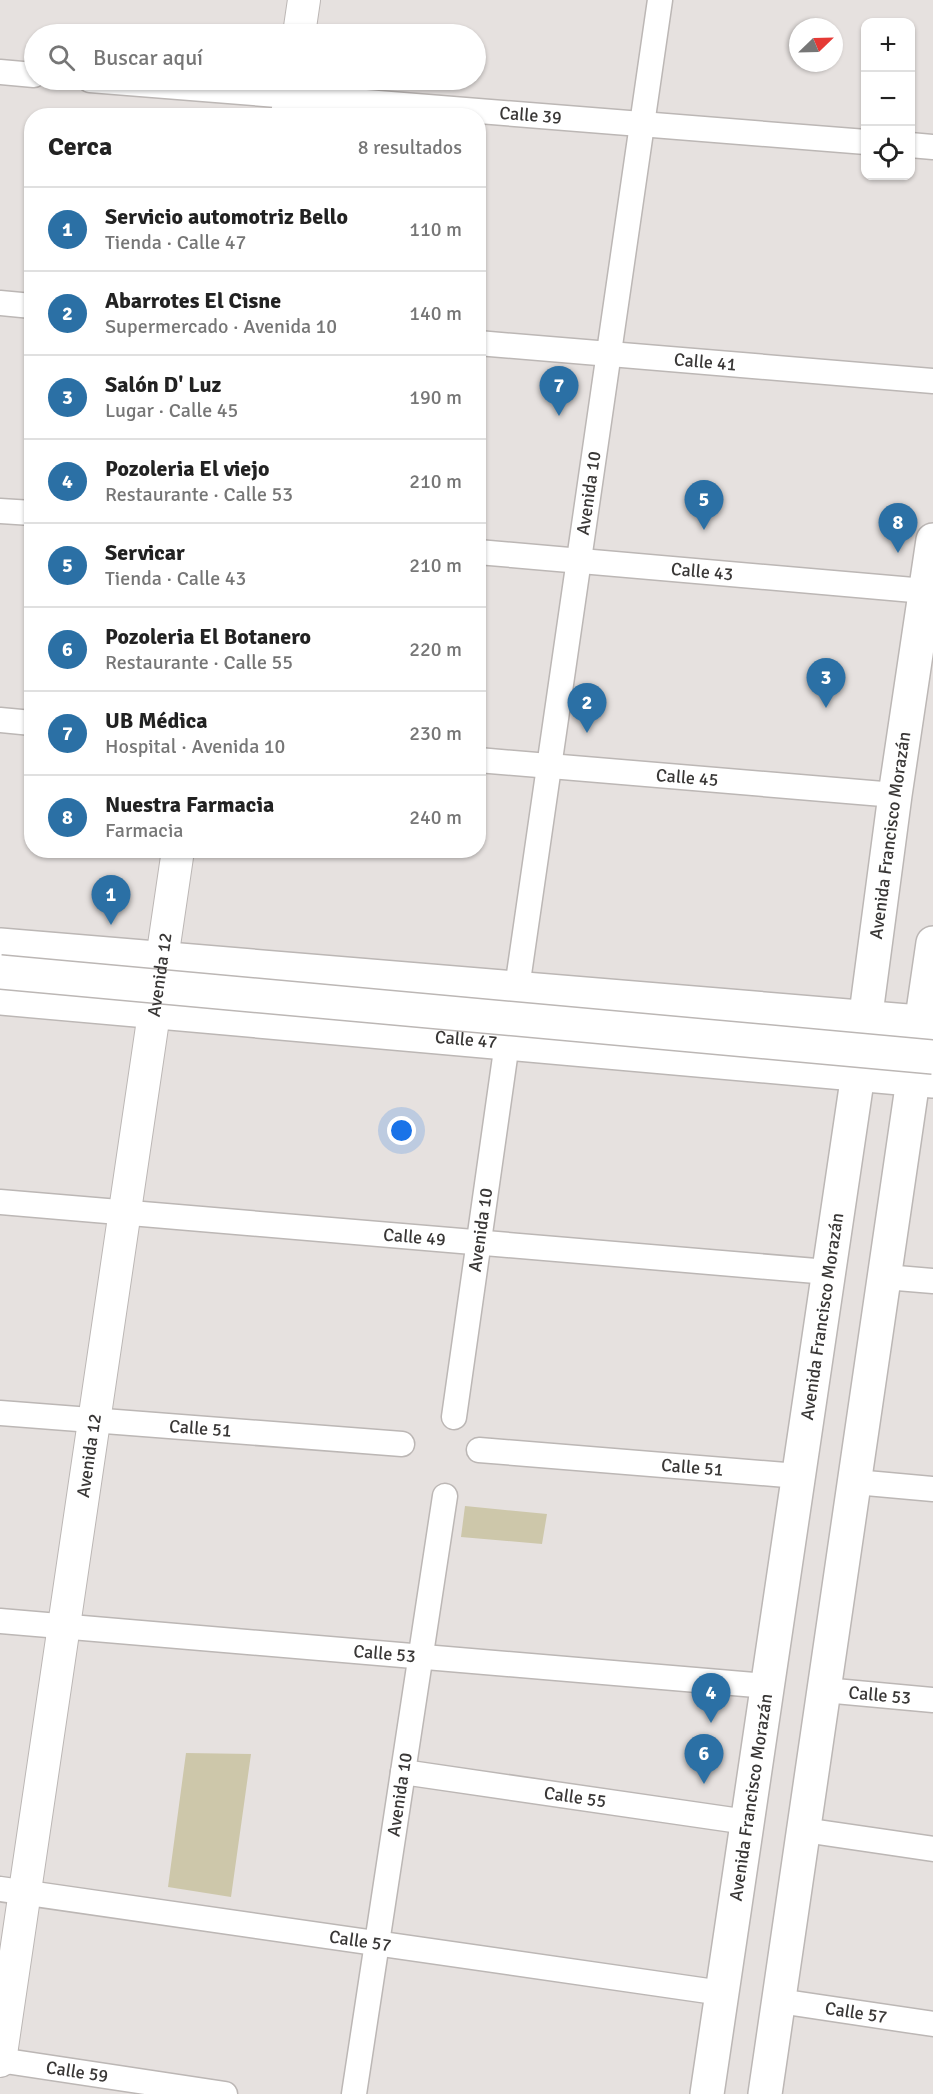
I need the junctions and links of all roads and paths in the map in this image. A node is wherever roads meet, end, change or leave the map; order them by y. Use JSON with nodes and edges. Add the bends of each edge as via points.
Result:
{"nodes":[{"id":1,"x":304,"y":0,"type":"edge"},
{"id":2,"x":660,"y":0,"type":"edge"},
{"id":3,"x":300,"y":24,"type":"edge"},
{"id":4,"x":0,"y":72,"type":"edge"},
{"id":5,"x":24,"y":74,"type":"edge"},
{"id":6,"x":207,"y":90,"type":"edge"},
{"id":7,"x":289,"y":97,"type":"edge"},
{"id":8,"x":433,"y":108,"type":"edge"},
{"id":9,"x":486,"y":112,"type":"edge"},
{"id":10,"x":642,"y":124,"type":"junction"},
{"id":11,"x":861,"y":142,"type":"edge"},
{"id":12,"x":915,"y":146,"type":"edge"},
{"id":13,"x":933,"y":147,"type":"edge"},
{"id":14,"x":0,"y":303,"type":"edge"},
{"id":15,"x":24,"y":305,"type":"edge"},
{"id":16,"x":486,"y":344,"type":"edge"},
{"id":17,"x":609,"y":353,"type":"junction"},
{"id":18,"x":933,"y":381,"type":"edge"},
{"id":19,"x":0,"y":511,"type":"edge"},
{"id":20,"x":24,"y":512,"type":"edge"},
{"id":21,"x":933,"y":540,"type":"edge"},
{"id":22,"x":486,"y":553,"type":"edge"},
{"id":23,"x":579,"y":561,"type":"junction"},
{"id":24,"x":925,"y":591,"type":"junction"},
{"id":25,"x":0,"y":720,"type":"edge"},
{"id":26,"x":24,"y":722,"type":"edge"},
{"id":27,"x":486,"y":761,"type":"edge"},
{"id":28,"x":549,"y":766,"type":"junction"},
{"id":29,"x":895,"y":795,"type":"junction"},
{"id":30,"x":177,"y":858,"type":"edge"},
{"id":31,"x":933,"y":943,"type":"edge"},
{"id":32,"x":0,"y":945,"type":"edge"},
{"id":33,"x":163,"y":958,"type":"junction"},
{"id":34,"x":0,"y":972,"type":"edge"},
{"id":35,"x":517,"y":988,"type":"junction"},
{"id":36,"x":0,"y":998,"type":"edge"},
{"id":37,"x":154,"y":1012,"type":"junction"},
{"id":38,"x":865,"y":1018,"type":"junction"},
{"id":39,"x":927,"y":1022,"type":"edge"},
{"id":40,"x":507,"y":1043,"type":"junction"},
{"id":41,"x":926,"y":1072,"type":"edge"},
{"id":42,"x":858,"y":1074,"type":"junction"},
{"id":43,"x":0,"y":1202,"type":"edge"},
{"id":44,"x":125,"y":1213,"type":"junction"},
{"id":45,"x":479,"y":1243,"type":"junction"},
{"id":46,"x":828,"y":1272,"type":"junction"},
{"id":47,"x":885,"y":1277,"type":"junction"},
{"id":48,"x":933,"y":1281,"type":"edge"},
{"id":49,"x":0,"y":1413,"type":"edge"},
{"id":50,"x":454,"y":1417,"type":"dead end"},
{"id":51,"x":94,"y":1420,"type":"junction"},
{"id":52,"x":402,"y":1444,"type":"dead end"},
{"id":53,"x":479,"y":1450,"type":"dead end"},
{"id":54,"x":798,"y":1476,"type":"junction"},
{"id":55,"x":855,"y":1482,"type":"junction"},
{"id":56,"x":933,"y":1489,"type":"edge"},
{"id":57,"x":445,"y":1496,"type":"dead end"},
{"id":58,"x":0,"y":1621,"type":"edge"},
{"id":59,"x":64,"y":1626,"type":"junction"},
{"id":60,"x":420,"y":1656,"type":"junction"},
{"id":61,"x":767,"y":1686,"type":"junction"},
{"id":62,"x":824,"y":1690,"type":"junction"},
{"id":63,"x":933,"y":1700,"type":"edge"},
{"id":64,"x":403,"y":1773,"type":"junction"},
{"id":65,"x":747,"y":1822,"type":"junction"},
{"id":66,"x":804,"y":1830,"type":"junction"},
{"id":67,"x":933,"y":1849,"type":"edge"},
{"id":68,"x":12,"y":1891,"type":"edge"},
{"id":69,"x":377,"y":1943,"type":"junction"},
{"id":70,"x":722,"y":1993,"type":"junction"},
{"id":71,"x":779,"y":2001,"type":"junction"},
{"id":72,"x":933,"y":2024,"type":"edge"},
{"id":73,"x":0,"y":2060,"type":"edge"},
{"id":74,"x":225,"y":2094,"type":"edge"},
{"id":75,"x":354,"y":2094,"type":"edge"},
{"id":76,"x":707,"y":2094,"type":"edge"},
{"id":77,"x":765,"y":2094,"type":"edge"}],
"edges":[{"from":1,"to":3,"type":"street"},
{"from":2,"to":10,"type":"street","name":"Avenida 10"},
{"from":4,"to":5,"type":"street"},
{"from":6,"to":7,"type":"street","name":"Calle 39"},
{"from":7,"to":8,"type":"street","name":"Calle 39"},
{"from":9,"to":10,"type":"street","name":"Calle 39"},
{"from":10,"to":11,"type":"street","name":"Calle 39"},
{"from":10,"to":17,"type":"street","name":"Avenida 10"},
{"from":12,"to":13,"type":"street"},
{"from":14,"to":15,"type":"street"},
{"from":16,"to":17,"type":"street","name":"Calle 41"},
{"from":17,"to":18,"type":"street","name":"Calle 41"},
{"from":17,"to":23,"type":"street","name":"Avenida 10"},
{"from":19,"to":20,"type":"street"},
{"from":21,"to":24,"type":"main road","name":"Avenida Francisco Morazán"},
{"from":22,"to":23,"type":"street","name":"Calle 43"},
{"from":23,"to":24,"type":"street","name":"Calle 43"},
{"from":23,"to":28,"type":"street","name":"Avenida 10"},
{"from":24,"to":29,"type":"main road","name":"Avenida Francisco Morazán"},
{"from":25,"to":26,"type":"street"},
{"from":27,"to":28,"type":"street","name":"Calle 45"},
{"from":28,"to":29,"type":"street","name":"Calle 45"},
{"from":28,"to":35,"type":"street","name":"Avenida 10"},
{"from":29,"to":38,"type":"main road","name":"Avenida Francisco Morazán"},
{"from":30,"to":33,"type":"street","name":"Avenida 12"},
{"from":31,"to":39,"type":"main road"},
{"from":32,"to":33,"type":"main road"},
{"from":33,"to":35,"type":"main road"},
{"from":33,"to":37,"type":"street","name":"Avenida 12"},
{"from":34,"to":41,"type":"main road","bridge":true},
{"from":35,"to":38,"type":"main road"},
{"from":36,"to":37,"type":"main road","name":"Calle 47"},
{"from":37,"to":40,"type":"main road","name":"Calle 47"},
{"from":37,"to":44,"type":"street","name":"Avenida 12"},
{"from":38,"to":39,"type":"main road"},
{"from":38,"to":42,"type":"main road","name":"Avenida Francisco Morazán"},
{"from":39,"to":41,"type":"main road"},
{"from":40,"to":42,"type":"main road","name":"Calle 47"},
{"from":40,"to":45,"type":"street","name":"Avenida 10"},
{"from":41,"to":42,"type":"main road","name":"Calle 47"},
{"from":41,"to":47,"type":"main road"},
{"from":42,"to":46,"type":"main road","name":"Avenida Francisco Morazán"},
{"from":43,"to":44,"type":"street","name":"Calle 49"},
{"from":44,"to":45,"type":"street","name":"Calle 49"},
{"from":44,"to":51,"type":"street","name":"Avenida 12"},
{"from":45,"to":46,"type":"street","name":"Calle 49"},
{"from":45,"to":50,"type":"street","name":"Avenida 10"},
{"from":46,"to":54,"type":"main road","name":"Avenida Francisco Morazán"},
{"from":47,"to":48,"type":"street"},
{"from":47,"to":55,"type":"main road"},
{"from":49,"to":51,"type":"street","name":"Calle 51"},
{"from":51,"to":52,"type":"street","name":"Calle 51"},
{"from":51,"to":59,"type":"street","name":"Avenida 12"},
{"from":53,"to":54,"type":"street","name":"Calle 51"},
{"from":54,"to":61,"type":"main road","name":"Avenida Francisco Morazán"},
{"from":55,"to":56,"type":"street"},
{"from":55,"to":62,"type":"main road"},
{"from":57,"to":60,"type":"street","name":"Avenida 10"},
{"from":58,"to":59,"type":"street","name":"Calle 53"},
{"from":59,"to":60,"type":"street","name":"Calle 53"},
{"from":59,"to":68,"type":"street","name":"Avenida 12"},
{"from":60,"to":61,"type":"street","name":"Calle 53"},
{"from":60,"to":64,"type":"street","name":"Avenida 10"},
{"from":61,"to":65,"type":"main road","name":"Avenida Francisco Morazán"},
{"from":62,"to":63,"type":"street","name":"Calle 53"},
{"from":62,"to":66,"type":"main road"},
{"from":64,"to":65,"type":"street","name":"Calle 55"},
{"from":64,"to":69,"type":"street","name":"Avenida 10"},
{"from":65,"to":70,"type":"main road","name":"Avenida Francisco Morazán"},
{"from":66,"to":67,"type":"street"},
{"from":66,"to":71,"type":"main road"},
{"from":68,"to":69,"type":"street","name":"Calle 57"},
{"from":68,"to":73,"type":"street","name":"Avenida 12"},
{"from":69,"to":70,"type":"street","name":"Calle 57"},
{"from":69,"to":75,"type":"street","name":"Avenida 10"},
{"from":70,"to":76,"type":"main road","name":"Avenida Francisco Morazán"},
{"from":71,"to":72,"type":"street","name":"Calle 57"},
{"from":71,"to":77,"type":"main road"},
{"from":73,"to":74,"type":"street","name":"Calle 59"}]}
